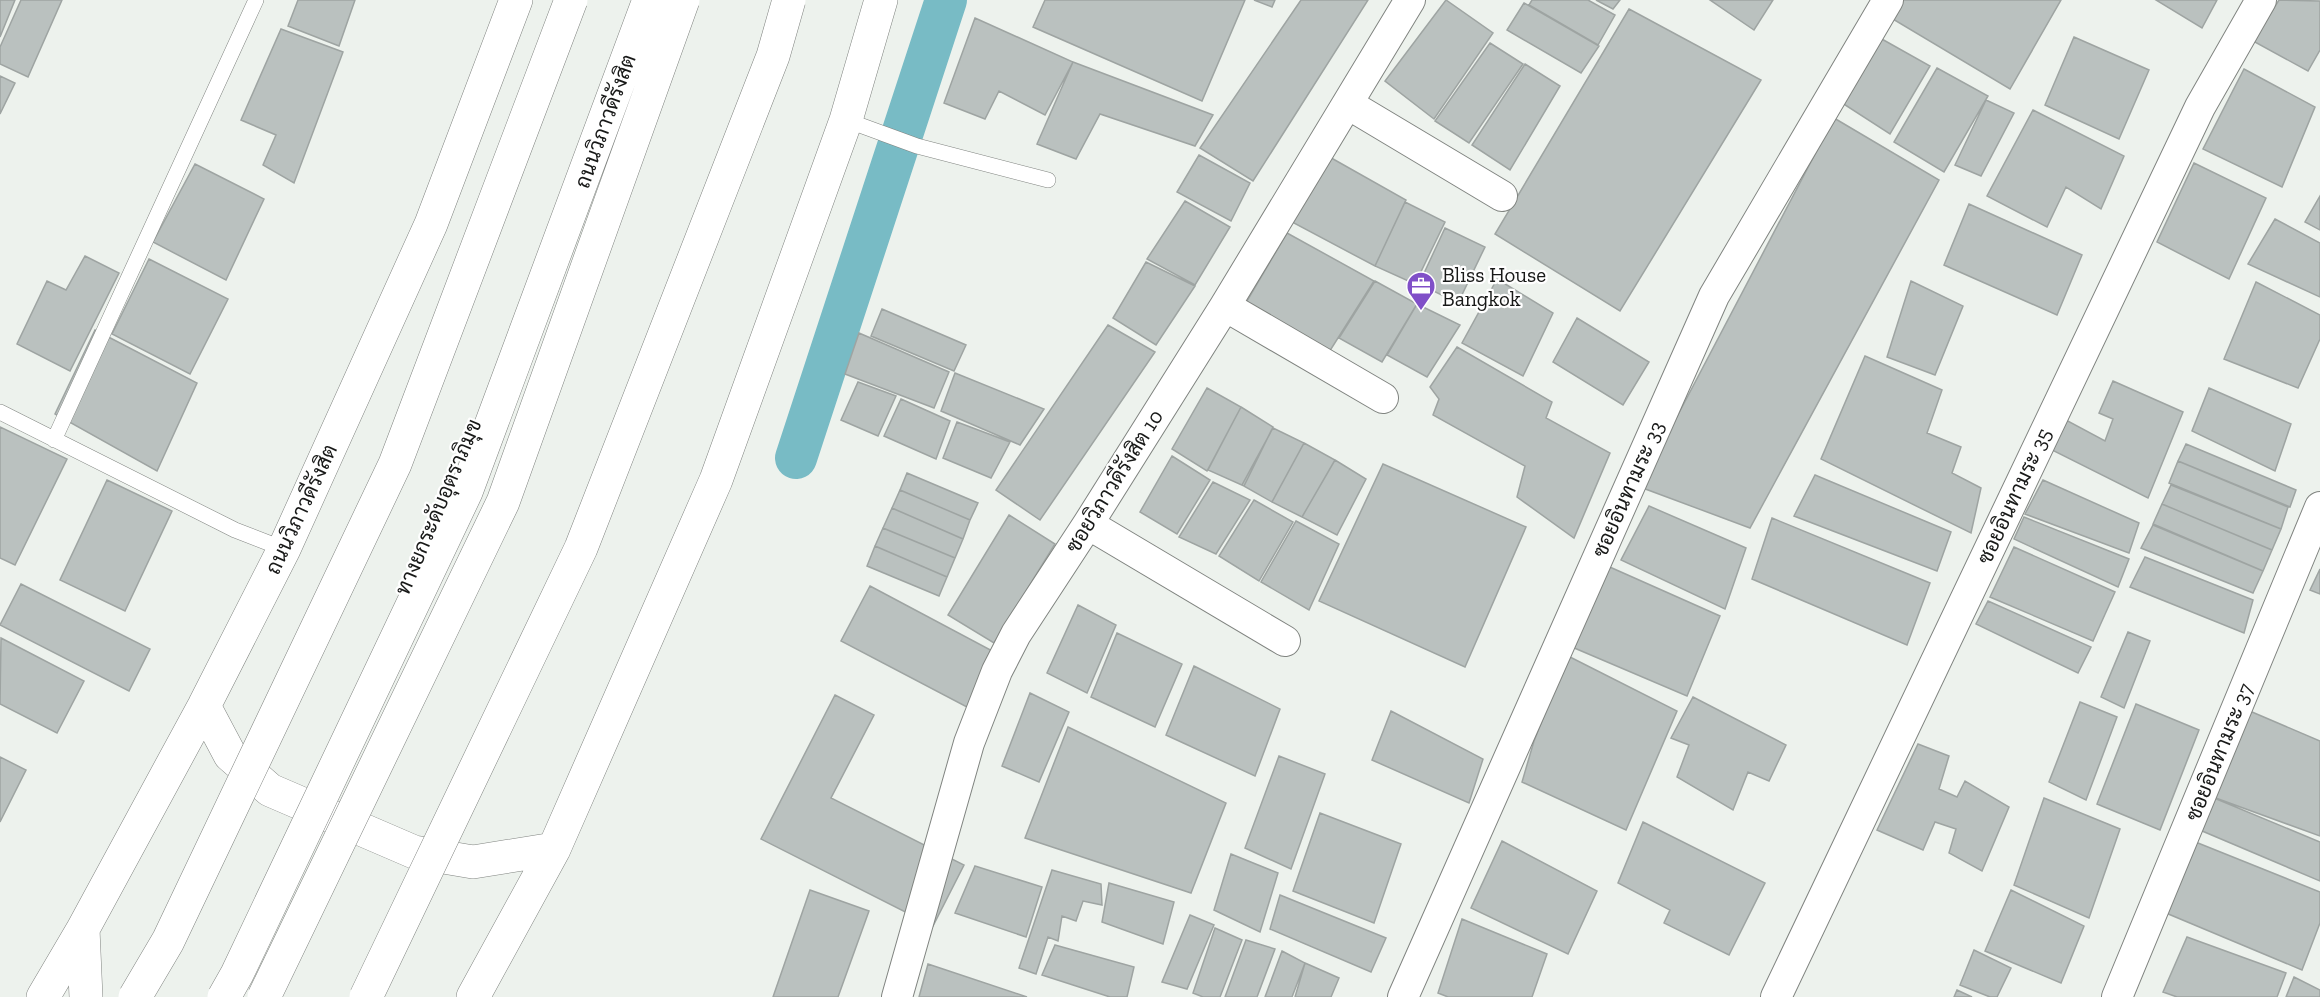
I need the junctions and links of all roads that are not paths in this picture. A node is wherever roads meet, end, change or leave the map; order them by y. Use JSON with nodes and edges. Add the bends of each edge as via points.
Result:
{"nodes":[{"id":1,"x":256,"y":0,"type":"edge"},
{"id":2,"x":516,"y":0,"type":"edge"},
{"id":3,"x":571,"y":0,"type":"edge"},
{"id":4,"x":632,"y":0,"type":"edge"},
{"id":5,"x":649,"y":0,"type":"edge"},
{"id":6,"x":682,"y":0,"type":"edge"},
{"id":7,"x":697,"y":0,"type":"edge"},
{"id":8,"x":789,"y":0,"type":"edge"},
{"id":9,"x":881,"y":0,"type":"edge"},
{"id":10,"x":1410,"y":0,"type":"edge"},
{"id":11,"x":1888,"y":0,"type":"edge"},
{"id":12,"x":2261,"y":0,"type":"edge"},
{"id":13,"x":1348,"y":104,"type":"junction"},
{"id":14,"x":846,"y":120,"type":"junction"},
{"id":15,"x":1048,"y":180,"type":"dead end"},
{"id":16,"x":1502,"y":196,"type":"dead end"},
{"id":17,"x":1225,"y":306,"type":"junction"},
{"id":18,"x":1383,"y":398,"type":"dead end"},
{"id":19,"x":0,"y":412,"type":"edge"},
{"id":20,"x":54,"y":440,"type":"junction"},
{"id":21,"x":2320,"y":507,"type":"edge"},
{"id":22,"x":1088,"y":524,"type":"junction"},
{"id":23,"x":284,"y":549,"type":"junction"},
{"id":24,"x":1285,"y":641,"type":"dead end"},
{"id":25,"x":204,"y":706,"type":"junction"},
{"id":26,"x":554,"y":849,"type":"junction"},
{"id":27,"x":83,"y":929,"type":"junction"},
{"id":28,"x":43,"y":997,"type":"edge"},
{"id":29,"x":86,"y":997,"type":"edge"},
{"id":30,"x":135,"y":997,"type":"edge"},
{"id":31,"x":208,"y":997,"type":"edge"},
{"id":32,"x":224,"y":997,"type":"edge"},
{"id":33,"x":264,"y":997,"type":"edge"},
{"id":34,"x":284,"y":997,"type":"edge"},
{"id":35,"x":366,"y":997,"type":"edge"},
{"id":36,"x":473,"y":997,"type":"edge"},
{"id":37,"x":897,"y":997,"type":"edge"},
{"id":38,"x":1403,"y":997,"type":"edge"},
{"id":39,"x":1776,"y":997,"type":"edge"},
{"id":40,"x":2117,"y":997,"type":"edge"}],
"edges":[{"from":1,"to":20,"type":"lane"},
{"from":2,"to":23,"type":"main road","name":"ถนนวิภาวดีรังสิต","via":[[431,224]]},
{"from":3,"to":30,"type":"main road","bridge":true,"via":[[395,464],[168,941]]},
{"from":4,"to":31,"type":"main road","name":"ทางยกระดับอุตราภิมุข","via":[[455,479]]},
{"from":5,"to":32,"type":"main road","name":"ถนนวิภาวดีรังสิต","bridge":true,"via":[[466,492]]},
{"from":6,"to":33,"type":"main road","bridge":true,"via":[[503,502]]},
{"from":7,"to":34,"type":"main road","via":[[513,517]]},
{"from":8,"to":35,"type":"main road","bridge":true,"via":[[773,56],[581,548]]},
{"from":9,"to":14,"type":"main road"},
{"from":10,"to":13,"type":"street","name":"ซอยวิภาวดีรังสิต 10"},
{"from":11,"to":38,"type":"street","name":"ซอยอินทามระ 33","via":[[1714,296]]},
{"from":12,"to":39,"type":"street","name":"ซอยอินทามระ 35","via":[[2200,107]]},
{"from":13,"to":16,"type":"street"},
{"from":13,"to":17,"type":"street","name":"ซอยวิภาวดีรังสิต 10"},
{"from":14,"to":15,"type":"lane","via":[[917,146]]},
{"from":14,"to":26,"type":"main road","via":[[716,480]]},
{"from":17,"to":18,"type":"street"},
{"from":17,"to":22,"type":"street","name":"ซอยวิภาวดีรังสิต 10"},
{"from":19,"to":20,"type":"lane"},
{"from":20,"to":23,"type":"lane","via":[[235,530]]},
{"from":21,"to":40,"type":"street","name":"ซอยอินทามระ 37"},
{"from":22,"to":24,"type":"street"},
{"from":22,"to":37,"type":"street","name":"ซอยวิภาวดีรังสิต 10","via":[[1016,634],[997,671],[969,743]]},
{"from":23,"to":25,"type":"main road","name":"ถนนวิภาวดีรังสิต"},
{"from":25,"to":26,"type":"main road","via":[[230,755],[270,790],[414,852],[473,861]]},
{"from":25,"to":27,"type":"main road","name":"ถนนวิภาวดีรังสิต"},
{"from":26,"to":36,"type":"main road"},
{"from":27,"to":28,"type":"main road","name":"ถนนวิภาวดีรังสิต"},
{"from":27,"to":29,"type":"main road"}]}
